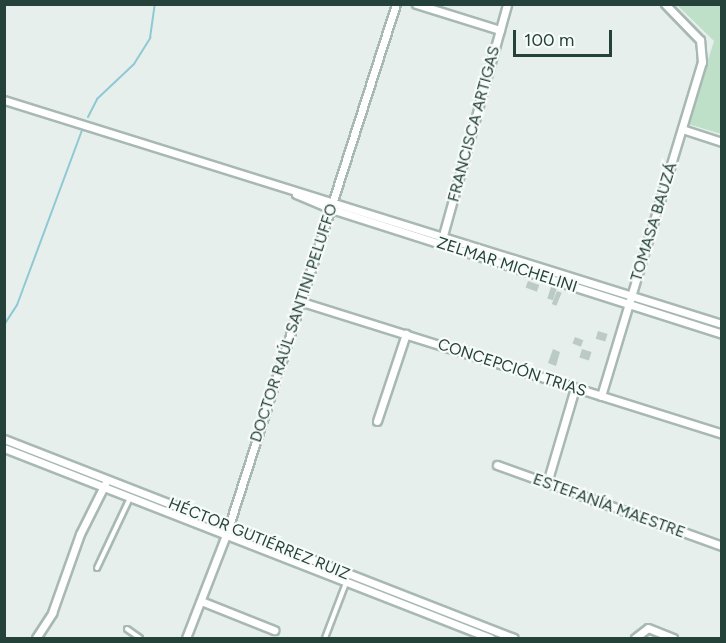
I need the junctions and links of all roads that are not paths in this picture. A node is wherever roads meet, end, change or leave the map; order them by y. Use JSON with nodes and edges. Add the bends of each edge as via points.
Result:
{"nodes":[{"id":1,"x":396,"y":4,"type":"edge"},
{"id":2,"x":416,"y":4,"type":"edge"},
{"id":3,"x":507,"y":4,"type":"edge"},
{"id":4,"x":665,"y":4,"type":"edge"},
{"id":5,"x":500,"y":30,"type":"junction"},
{"id":6,"x":4,"y":100,"type":"edge"},
{"id":7,"x":682,"y":129,"type":"junction"},
{"id":8,"x":722,"y":142,"type":"edge"},
{"id":9,"x":332,"y":205,"type":"junction"},
{"id":10,"x":442,"y":240,"type":"junction"},
{"id":11,"x":632,"y":296,"type":"junction"},
{"id":12,"x":303,"y":302,"type":"junction"},
{"id":13,"x":629,"y":305,"type":"junction"},
{"id":14,"x":722,"y":324,"type":"edge"},
{"id":15,"x":406,"y":334,"type":"junction"},
{"id":16,"x":722,"y":334,"type":"edge"},
{"id":17,"x":575,"y":388,"type":"junction"},
{"id":18,"x":601,"y":396,"type":"junction"},
{"id":19,"x":377,"y":421,"type":"dead end"},
{"id":20,"x":722,"y":434,"type":"edge"},
{"id":21,"x":4,"y":438,"type":"edge"},
{"id":22,"x":4,"y":448,"type":"edge"},
{"id":23,"x":497,"y":465,"type":"dead end"},
{"id":24,"x":106,"y":483,"type":"junction"},
{"id":25,"x":547,"y":483,"type":"junction"},
{"id":26,"x":130,"y":497,"type":"junction"},
{"id":27,"x":226,"y":535,"type":"junction"},
{"id":28,"x":722,"y":546,"type":"edge"},
{"id":29,"x":97,"y":568,"type":"dead end"},
{"id":30,"x":346,"y":583,"type":"junction"},
{"id":31,"x":201,"y":601,"type":"junction"},
{"id":32,"x":127,"y":629,"type":"dead end"},
{"id":33,"x":274,"y":630,"type":"dead end"},
{"id":34,"x":36,"y":639,"type":"edge"},
{"id":35,"x":140,"y":639,"type":"edge"},
{"id":36,"x":186,"y":639,"type":"edge"},
{"id":37,"x":325,"y":639,"type":"edge"},
{"id":38,"x":490,"y":639,"type":"edge"},
{"id":39,"x":514,"y":639,"type":"edge"},
{"id":40,"x":634,"y":639,"type":"edge"},
{"id":41,"x":673,"y":639,"type":"edge"}],
"edges":[{"from":1,"to":9,"type":"street","name":"DOCTOR RAÚL SANTINI PELUFFO"},
{"from":2,"to":5,"type":"street"},
{"from":3,"to":5,"type":"street","name":"FRANCISCA ARTIGAS"},
{"from":4,"to":7,"type":"street","name":"TOMASA BAUZÁ","via":[[703,48],[701,68]]},
{"from":5,"to":10,"type":"street","name":"FRANCISCA ARTIGAS"},
{"from":6,"to":9,"type":"street","name":"ZELMAR MICHELINI"},
{"from":7,"to":8,"type":"street"},
{"from":7,"to":11,"type":"street","name":"TOMASA BAUZÁ"},
{"from":9,"to":10,"type":"street","name":"ZELMAR MICHELINI"},
{"from":9,"to":12,"type":"street","name":"DOCTOR RAÚL SANTINI PELUFFO"},
{"from":10,"to":11,"type":"street","name":"ZELMAR MICHELINI"},
{"from":10,"to":13,"type":"street","name":"ZELMAR MICHELINI"},
{"from":11,"to":13,"type":"street","name":"TOMASA BAUZÁ"},
{"from":11,"to":14,"type":"street","name":"ZELMAR MICHELINI"},
{"from":12,"to":15,"type":"street","name":"CONCEPCIÓN TRIAS"},
{"from":12,"to":27,"type":"street","name":"DOCTOR RAÚL SANTINI PELUFFO"},
{"from":13,"to":16,"type":"street","name":"ZELMAR MICHELINI"},
{"from":13,"to":18,"type":"street","name":"TOMASA BAUZÁ"},
{"from":15,"to":17,"type":"street","name":"CONCEPCIÓN TRIAS"},
{"from":15,"to":19,"type":"street"},
{"from":17,"to":18,"type":"street","name":"CONCEPCIÓN TRIAS"},
{"from":17,"to":25,"type":"street"},
{"from":18,"to":20,"type":"street","name":"CONCEPCIÓN TRIAS"},
{"from":21,"to":24,"type":"street","name":"HÉCTOR GUTIÉRREZ RUIZ"},
{"from":22,"to":24,"type":"street","name":"HÉCTOR GUTIÉRREZ RUIZ"},
{"from":23,"to":25,"type":"street","name":"ESTEFANÍA MAESTRE"},
{"from":24,"to":26,"type":"street","name":"HÉCTOR GUTIÉRREZ RUIZ"},
{"from":24,"to":34,"type":"street","via":[[80,534],[54,607]]},
{"from":24,"to":39,"type":"street","name":"HÉCTOR GUTIÉRREZ RUIZ"},
{"from":25,"to":28,"type":"street","name":"ESTEFANÍA MAESTRE"},
{"from":26,"to":27,"type":"street","name":"HÉCTOR GUTIÉRREZ RUIZ"},
{"from":26,"to":29,"type":"lane"},
{"from":27,"to":30,"type":"street","name":"HÉCTOR GUTIÉRREZ RUIZ"},
{"from":27,"to":31,"type":"street","name":"DOCTOR RAÚL SANTINI PELUFFO"},
{"from":30,"to":37,"type":"lane"},
{"from":30,"to":38,"type":"street","name":"HÉCTOR GUTIÉRREZ RUIZ"},
{"from":31,"to":33,"type":"street"},
{"from":31,"to":36,"type":"street","name":"DOCTOR RAÚL SANTINI PELUFFO"},
{"from":32,"to":35,"type":"lane"},
{"from":40,"to":41,"type":"street","via":[[646,628]]}]}
